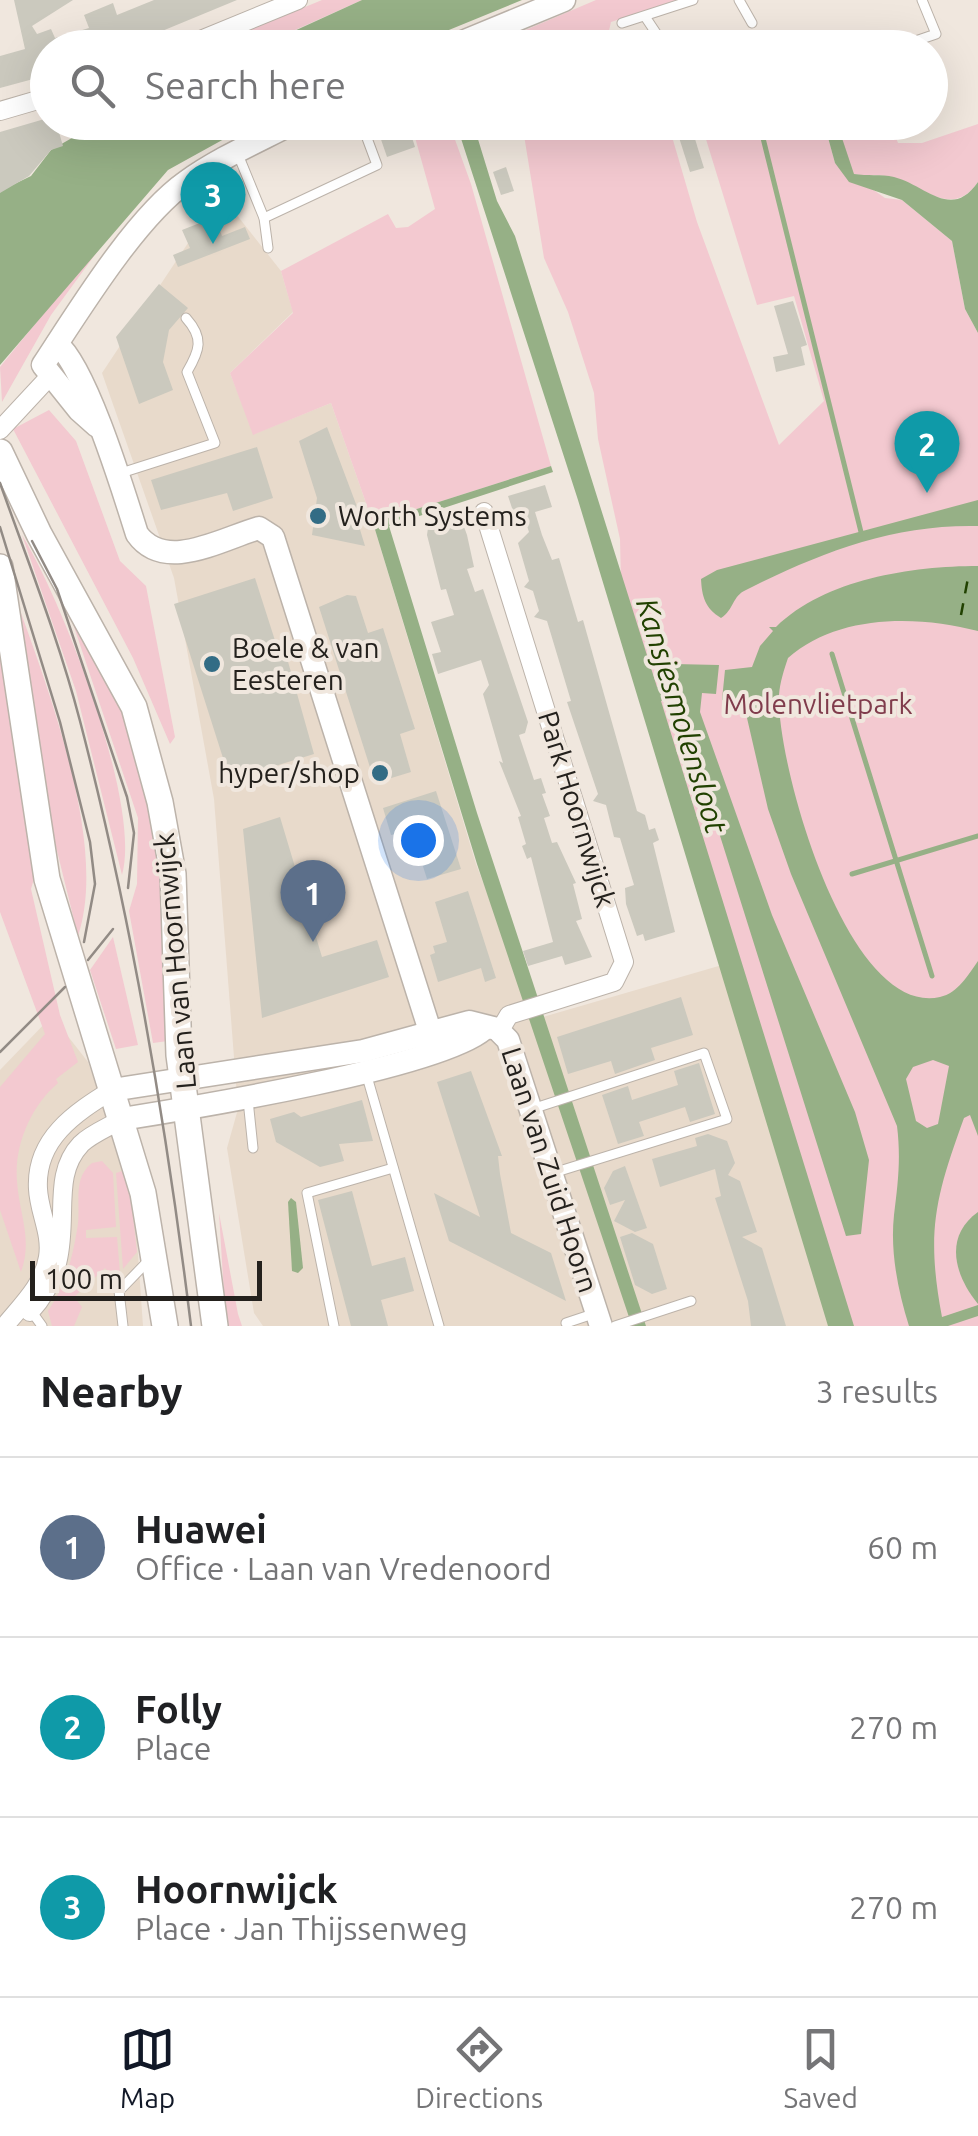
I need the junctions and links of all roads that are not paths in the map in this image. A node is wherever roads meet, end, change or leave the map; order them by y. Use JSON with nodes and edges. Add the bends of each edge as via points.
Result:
{"nodes":[{"id":1,"x":298,"y":0,"type":"edge"},
{"id":2,"x":564,"y":0,"type":"edge"},
{"id":3,"x":693,"y":0,"type":"edge"},
{"id":4,"x":739,"y":0,"type":"edge"},
{"id":5,"x":922,"y":0,"type":"edge"},
{"id":6,"x":646,"y":18,"type":"junction"},
{"id":7,"x":622,"y":23,"type":"dead end"},
{"id":8,"x":752,"y":23,"type":"dead end"},
{"id":9,"x":225,"y":30,"type":"edge"},
{"id":10,"x":490,"y":30,"type":"edge"},
{"id":11,"x":654,"y":30,"type":"edge"},
{"id":12,"x":934,"y":30,"type":"edge"},
{"id":13,"x":30,"y":102,"type":"edge"},
{"id":14,"x":0,"y":111,"type":"edge"},
{"id":15,"x":261,"y":140,"type":"edge"},
{"id":16,"x":367,"y":140,"type":"edge"},
{"id":17,"x":238,"y":152,"type":"junction"},
{"id":18,"x":264,"y":218,"type":"junction"},
{"id":19,"x":268,"y":248,"type":"dead end"},
{"id":20,"x":186,"y":318,"type":"dead end"},
{"id":21,"x":62,"y":348,"type":"junction"},
{"id":22,"x":47,"y":370,"type":"junction"},
{"id":23,"x":97,"y":426,"type":"junction"},
{"id":24,"x":0,"y":430,"type":"edge"},
{"id":25,"x":0,"y":452,"type":"edge"},
{"id":26,"x":118,"y":474,"type":"junction"},
{"id":27,"x":484,"y":512,"type":"dead end"},
{"id":28,"x":0,"y":567,"type":"edge"},
{"id":29,"x":492,"y":1028,"type":"junction"},
{"id":30,"x":433,"y":1040,"type":"junction"},
{"id":31,"x":366,"y":1070,"type":"junction"},
{"id":32,"x":183,"y":1079,"type":"junction"},
{"id":33,"x":112,"y":1090,"type":"junction"},
{"id":34,"x":248,"y":1097,"type":"junction"},
{"id":35,"x":540,"y":1106,"type":"junction"},
{"id":36,"x":188,"y":1108,"type":"junction"},
{"id":37,"x":122,"y":1119,"type":"junction"},
{"id":38,"x":253,"y":1148,"type":"dead end"},
{"id":39,"x":393,"y":1168,"type":"junction"},
{"id":40,"x":562,"y":1171,"type":"junction"},
{"id":41,"x":156,"y":1252,"type":"junction"},
{"id":42,"x":691,"y":1301,"type":"dead end"},
{"id":43,"x":33,"y":1313,"type":"edge"},
{"id":44,"x":608,"y":1322,"type":"edge"},
{"id":45,"x":4,"y":1324,"type":"edge"},
{"id":46,"x":566,"y":1324,"type":"edge"},
{"id":47,"x":123,"y":1326,"type":"edge"},
{"id":48,"x":166,"y":1326,"type":"edge"},
{"id":49,"x":214,"y":1326,"type":"edge"},
{"id":50,"x":334,"y":1326,"type":"edge"},
{"id":51,"x":440,"y":1326,"type":"edge"}],
"edges":[{"from":1,"to":9,"type":"street"},
{"from":2,"to":10,"type":"street"},
{"from":3,"to":6,"type":"lane"},
{"from":4,"to":8,"type":"lane"},
{"from":5,"to":12,"type":"lane"},
{"from":6,"to":7,"type":"lane"},
{"from":6,"to":11,"type":"lane"},
{"from":13,"to":14,"type":"street"},
{"from":15,"to":17,"type":"street"},
{"from":16,"to":18,"type":"lane","via":[[377,165]]},
{"from":17,"to":18,"type":"lane"},
{"from":17,"to":21,"type":"street","via":[[166,198]]},
{"from":18,"to":19,"type":"lane"},
{"from":20,"to":26,"type":"lane","via":[[198,332],[200,350],[187,372],[214,442]]},
{"from":21,"to":22,"type":"street"},
{"from":21,"to":23,"type":"street"},
{"from":22,"to":23,"type":"street"},
{"from":22,"to":24,"type":"street"},
{"from":23,"to":26,"type":"street"},
{"from":25,"to":32,"type":"main road","name":"Laan van Hoornwijck","via":[[134,707],[173,874]]},
{"from":26,"to":30,"type":"street","via":[[138,534],[147,547],[168,556],[259,528],[273,537]]},
{"from":27,"to":29,"type":"street","name":"Park Hoornwijck","via":[[624,962],[614,982],[519,1012]]},
{"from":28,"to":33,"type":"main road","via":[[47,879]]},
{"from":29,"to":30,"type":"street","via":[[478,1036]]},
{"from":29,"to":35,"type":"street","name":"Laan van Zuid Hoorn","via":[[508,1040]]},
{"from":30,"to":31,"type":"street"},
{"from":30,"to":32,"type":"street"},
{"from":31,"to":34,"type":"street"},
{"from":31,"to":39,"type":"lane"},
{"from":32,"to":33,"type":"street"},
{"from":32,"to":36,"type":"main road","name":"Laan van Hoornwijck"},
{"from":33,"to":37,"type":"main road"},
{"from":33,"to":43,"type":"street","via":[[53,1134],[42,1162],[38,1188],[48,1255]]},
{"from":34,"to":36,"type":"street"},
{"from":34,"to":38,"type":"lane"},
{"from":35,"to":40,"type":"street","name":"Laan van Zuid Hoorn"},
{"from":35,"to":40,"type":"lane","via":[[704,1053],[727,1119]]},
{"from":36,"to":37,"type":"street"},
{"from":36,"to":49,"type":"main road","name":"Laan van Hoornwijck"},
{"from":37,"to":41,"type":"main road"},
{"from":37,"to":43,"type":"street","via":[[82,1144],[68,1164],[62,1257]]},
{"from":39,"to":50,"type":"lane","via":[[306,1193]]},
{"from":39,"to":51,"type":"lane"},
{"from":40,"to":44,"type":"street","name":"Laan van Zuid Hoorn"},
{"from":41,"to":47,"type":"lane","via":[[120,1291]]},
{"from":41,"to":48,"type":"main road"},
{"from":42,"to":44,"type":"lane"},
{"from":43,"to":45,"type":"street"},
{"from":44,"to":46,"type":"lane"}]}
